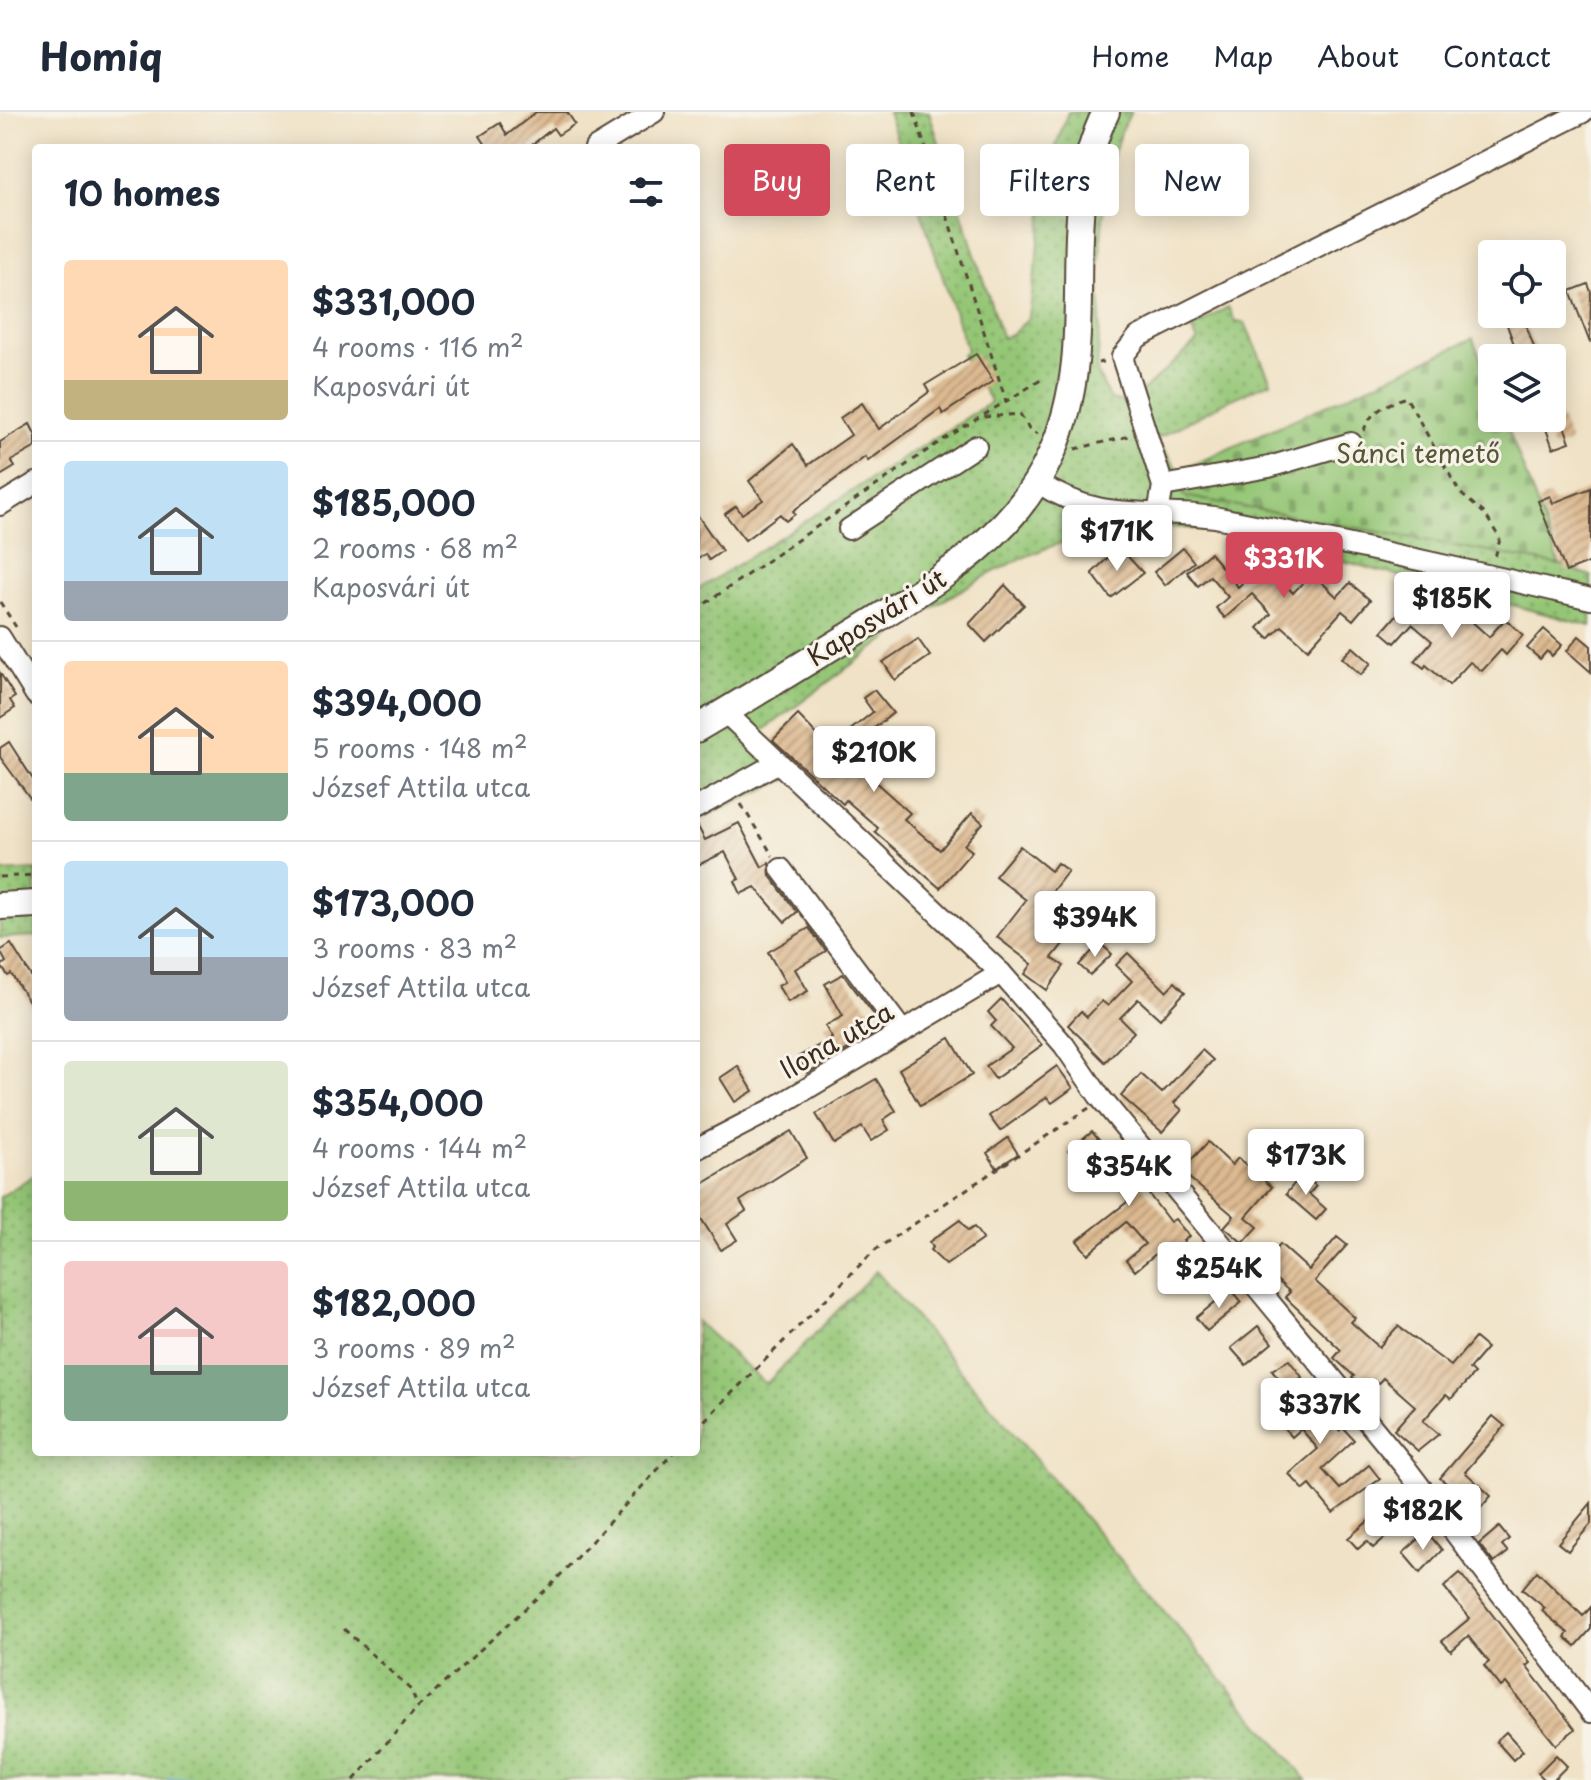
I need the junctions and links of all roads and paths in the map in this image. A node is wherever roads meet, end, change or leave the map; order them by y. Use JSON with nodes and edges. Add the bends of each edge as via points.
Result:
{"nodes":[{"id":1,"x":654,"y":112,"type":"edge"},
{"id":2,"x":914,"y":112,"type":"edge"},
{"id":3,"x":1106,"y":112,"type":"edge"},
{"id":4,"x":1583,"y":112,"type":"edge"},
{"id":5,"x":602,"y":144,"type":"edge"},
{"id":6,"x":1044,"y":378,"type":"dead end"},
{"id":7,"x":1006,"y":401,"type":"junction"},
{"id":8,"x":1351,"y":443,"type":"joint"},
{"id":9,"x":976,"y":446,"type":"dead end"},
{"id":10,"x":1037,"y":482,"type":"junction"},
{"id":11,"x":32,"y":485,"type":"edge"},
{"id":12,"x":1163,"y":486,"type":"junction"},
{"id":13,"x":0,"y":505,"type":"edge"},
{"id":14,"x":1158,"y":513,"type":"junction"},
{"id":15,"x":849,"y":529,"type":"dead end"},
{"id":16,"x":1487,"y":574,"type":"junction"},
{"id":17,"x":1591,"y":599,"type":"edge"},
{"id":18,"x":700,"y":607,"type":"edge"},
{"id":19,"x":0,"y":637,"type":"edge"},
{"id":20,"x":32,"y":689,"type":"edge"},
{"id":21,"x":725,"y":712,"type":"junction"},
{"id":22,"x":700,"y":727,"type":"edge"},
{"id":23,"x":777,"y":763,"type":"junction"},
{"id":24,"x":732,"y":791,"type":"junction"},
{"id":25,"x":700,"y":806,"type":"edge"},
{"id":26,"x":781,"y":869,"type":"joint"},
{"id":27,"x":32,"y":875,"type":"edge"},
{"id":28,"x":0,"y":877,"type":"edge"},
{"id":29,"x":32,"y":904,"type":"edge"},
{"id":30,"x":0,"y":906,"type":"edge"},
{"id":31,"x":1001,"y":973,"type":"junction"},
{"id":32,"x":903,"y":1032,"type":"junction"},
{"id":33,"x":1099,"y":1096,"type":"junction"},
{"id":34,"x":700,"y":1147,"type":"edge"},
{"id":35,"x":700,"y":1425,"type":"edge"},
{"id":36,"x":670,"y":1456,"type":"edge"},
{"id":37,"x":344,"y":1629,"type":"dead end"},
{"id":38,"x":418,"y":1707,"type":"junction"},
{"id":39,"x":1591,"y":1712,"type":"edge"},
{"id":40,"x":354,"y":1780,"type":"edge"}],
"edges":[{"from":1,"to":5,"type":"street"},
{"from":2,"to":7,"type":"path"},
{"from":3,"to":10,"type":"main road","name":"Kaposvári út","via":[[1079,198],[1072,391]]},
{"from":4,"to":12,"type":"street","via":[[1138,337],[1122,357]]},
{"from":6,"to":7,"type":"path"},
{"from":7,"to":18,"type":"path"},
{"from":8,"to":12,"type":"street","via":[[1269,467]]},
{"from":8,"to":16,"type":"path","via":[[1362,438],[1365,423],[1384,406],[1406,397],[1460,493],[1485,514],[1500,539]]},
{"from":9,"to":15,"type":"street"},
{"from":10,"to":14,"type":"street","via":[[1089,509]]},
{"from":10,"to":21,"type":"main road","name":"Kaposvári út","via":[[975,555]]},
{"from":11,"to":13,"type":"street"},
{"from":12,"to":14,"type":"street"},
{"from":14,"to":16,"type":"street","via":[[1226,519]]},
{"from":16,"to":17,"type":"street"},
{"from":19,"to":20,"type":"street"},
{"from":21,"to":22,"type":"main road","name":"Kaposvári út"},
{"from":21,"to":23,"type":"street"},
{"from":23,"to":24,"type":"street"},
{"from":23,"to":31,"type":"street"},
{"from":24,"to":25,"type":"street"},
{"from":24,"to":26,"type":"path"},
{"from":26,"to":32,"type":"street"},
{"from":27,"to":28,"type":"path"},
{"from":29,"to":30,"type":"main road"},
{"from":31,"to":32,"type":"street","name":"Ilona utca"},
{"from":31,"to":33,"type":"street","via":[[1064,1045]]},
{"from":32,"to":34,"type":"street","name":"Ilona utca"},
{"from":33,"to":35,"type":"path","via":[[1085,1113],[859,1264]]},
{"from":33,"to":39,"type":"street","via":[[1402,1463]]},
{"from":36,"to":38,"type":"path","via":[[552,1584]]},
{"from":37,"to":38,"type":"path","via":[[411,1690]]},
{"from":38,"to":40,"type":"path"}]}
